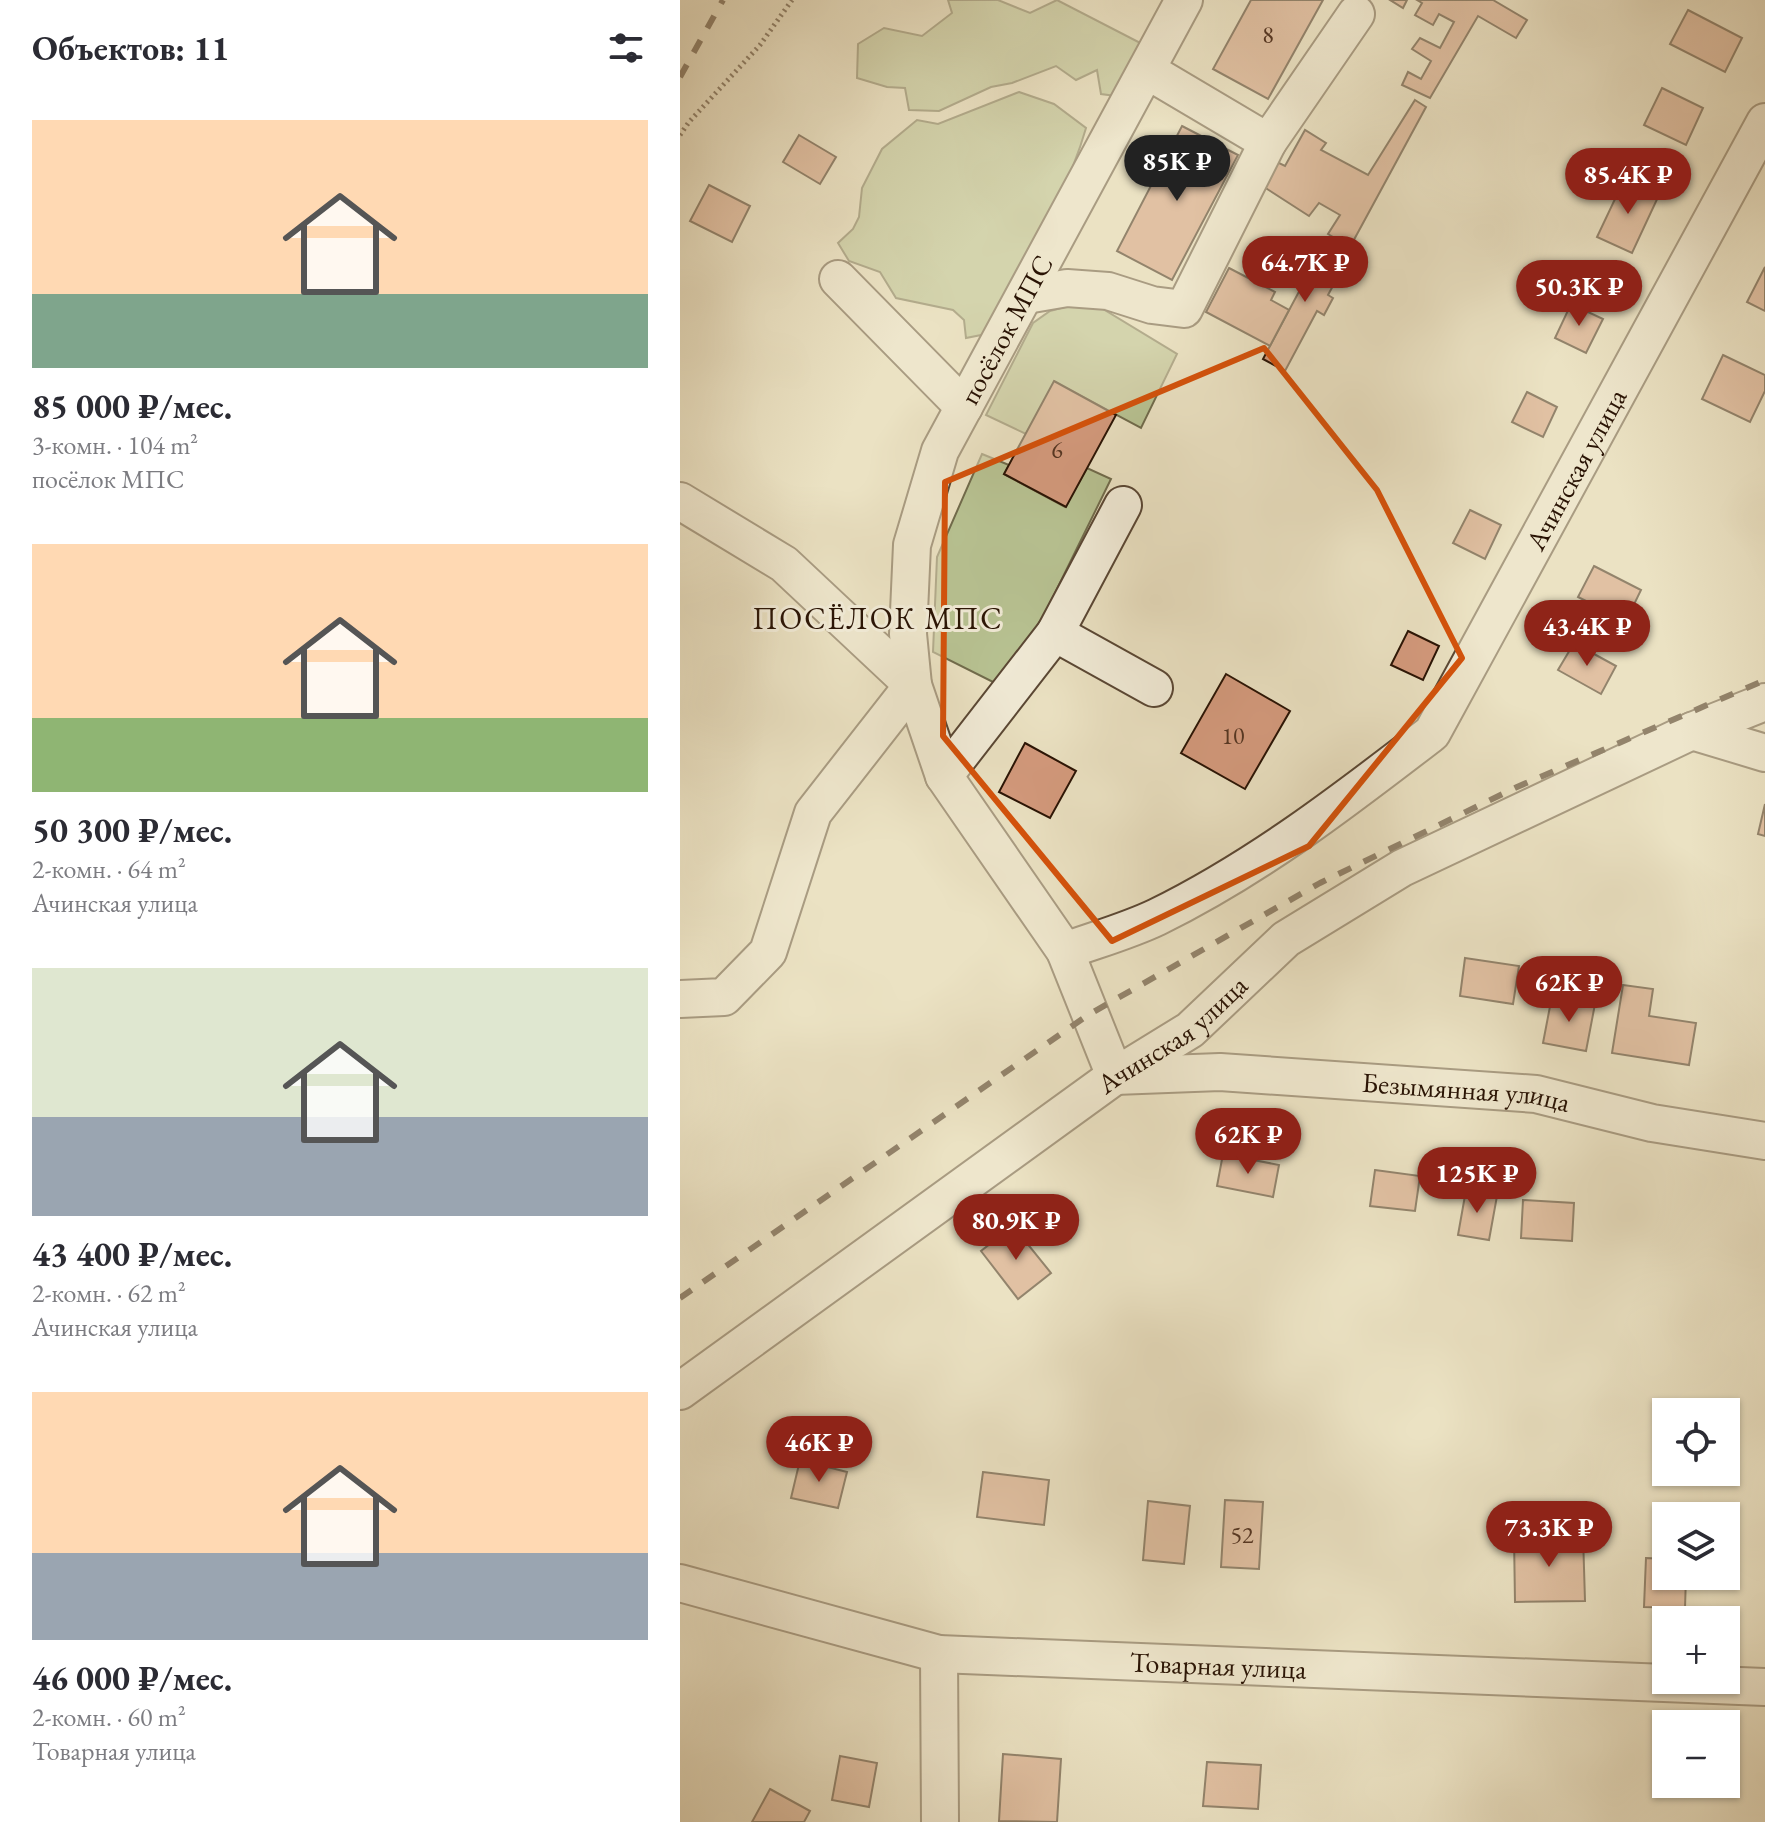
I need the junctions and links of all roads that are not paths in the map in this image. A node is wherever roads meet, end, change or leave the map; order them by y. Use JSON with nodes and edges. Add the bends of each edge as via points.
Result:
{"nodes":[{"id":1,"x":1184,"y":0,"type":"edge"},
{"id":2,"x":1356,"y":14,"type":"dead end"},
{"id":3,"x":1148,"y":71,"type":"junction"},
{"id":4,"x":1765,"y":122,"type":"edge"},
{"id":5,"x":1268,"y":142,"type":"junction"},
{"id":6,"x":838,"y":279,"type":"dead end"},
{"id":7,"x":1026,"y":295,"type":"junction"},
{"id":8,"x":964,"y":407,"type":"junction"},
{"id":9,"x":680,"y":501,"type":"edge"},
{"id":10,"x":1123,"y":505,"type":"dead end"},
{"id":11,"x":1055,"y":633,"type":"junction"},
{"id":12,"x":913,"y":685,"type":"junction"},
{"id":13,"x":1154,"y":688,"type":"dead end"},
{"id":14,"x":1765,"y":702,"type":"edge"},
{"id":15,"x":1692,"y":731,"type":"junction"},
{"id":16,"x":1765,"y":753,"type":"edge"},
{"id":17,"x":944,"y":776,"type":"junction"},
{"id":18,"x":1065,"y":951,"type":"junction"},
{"id":19,"x":680,"y":999,"type":"edge"},
{"id":20,"x":1115,"y":1076,"type":"junction"},
{"id":21,"x":1765,"y":1141,"type":"edge"},
{"id":22,"x":680,"y":1391,"type":"edge"},
{"id":23,"x":680,"y":1583,"type":"edge"},
{"id":24,"x":939,"y":1654,"type":"junction"},
{"id":25,"x":1765,"y":1687,"type":"edge"},
{"id":26,"x":940,"y":1822,"type":"edge"}],
"edges":[{"from":1,"to":3,"type":"street","name":"посёлок МПС"},
{"from":2,"to":5,"type":"street"},
{"from":3,"to":5,"type":"street"},
{"from":3,"to":7,"type":"street","name":"посёлок МПС"},
{"from":4,"to":18,"type":"street","name":"Ачинская улица","via":[[1432,733],[1258,861],[1155,918]]},
{"from":5,"to":7,"type":"street","via":[[1184,309],[1108,291],[1067,288]]},
{"from":6,"to":8,"type":"street"},
{"from":7,"to":8,"type":"street","name":"посёлок МПС"},
{"from":8,"to":12,"type":"street","name":"посёлок МПС","via":[[940,451],[912,545],[908,634]]},
{"from":9,"to":12,"type":"street","via":[[784,564]]},
{"from":10,"to":11,"type":"street"},
{"from":11,"to":13,"type":"street"},
{"from":11,"to":17,"type":"street"},
{"from":12,"to":17,"type":"street"},
{"from":12,"to":19,"type":"street","via":[[813,813],[768,952],[724,997]]},
{"from":14,"to":15,"type":"street","name":"Ачинская улица"},
{"from":15,"to":16,"type":"street"},
{"from":15,"to":20,"type":"street","name":"Ачинская улица","via":[[1402,868],[1286,939],[1190,1030]]},
{"from":17,"to":18,"type":"street"},
{"from":18,"to":20,"type":"street"},
{"from":20,"to":21,"type":"street","name":"Безымянная улица","via":[[1220,1072],[1536,1094],[1652,1123]]},
{"from":20,"to":22,"type":"street","name":"Ачинская улица"},
{"from":23,"to":24,"type":"street","name":"Товарная улица"},
{"from":24,"to":25,"type":"street","name":"Товарная улица"},
{"from":24,"to":26,"type":"street"}]}
